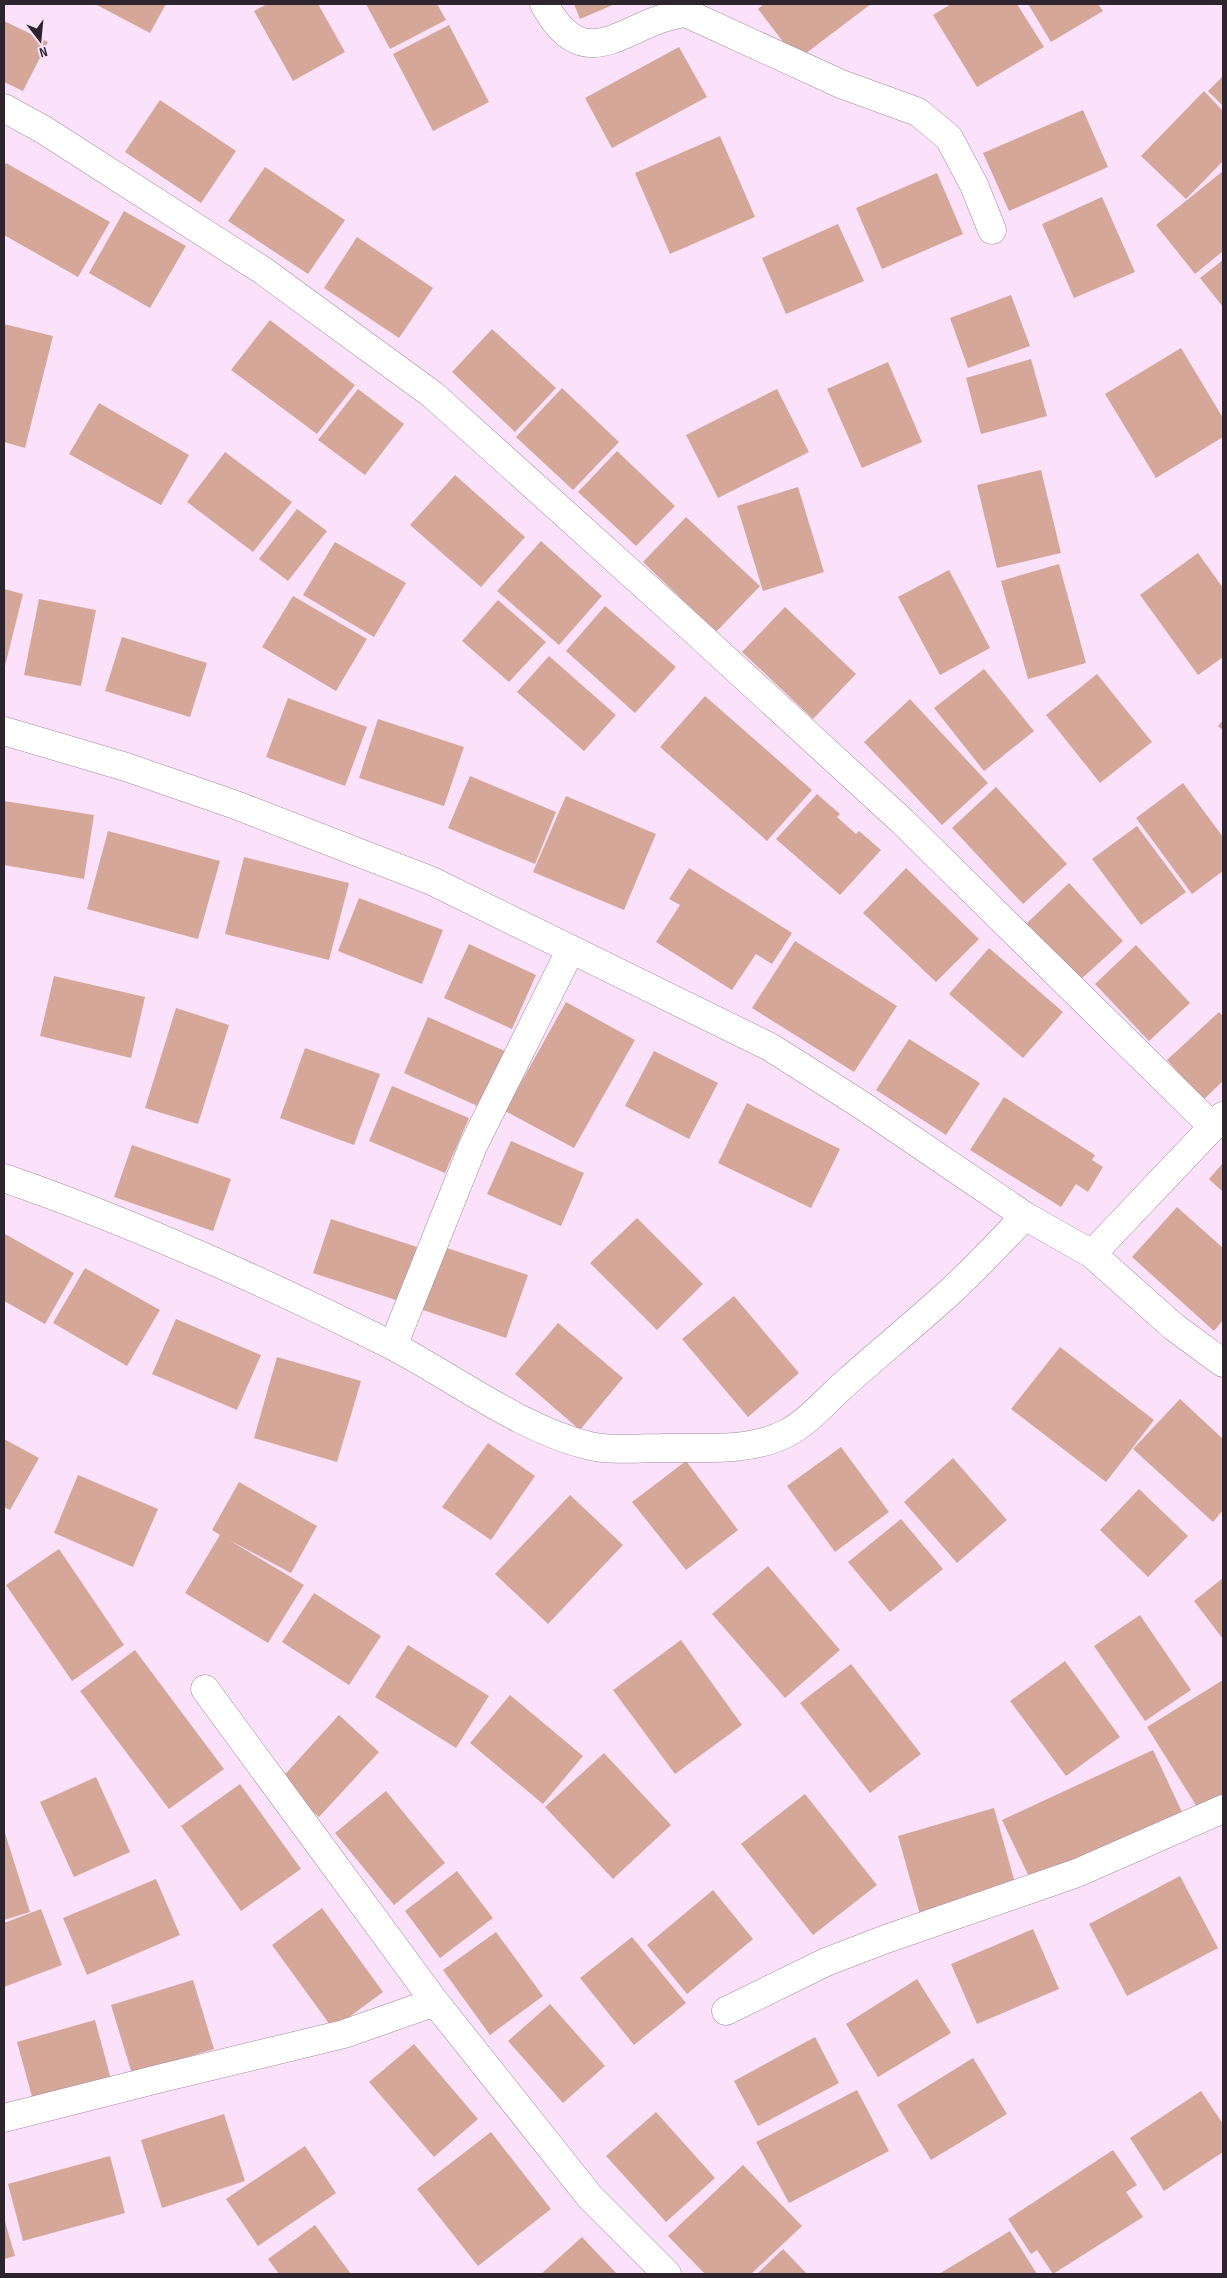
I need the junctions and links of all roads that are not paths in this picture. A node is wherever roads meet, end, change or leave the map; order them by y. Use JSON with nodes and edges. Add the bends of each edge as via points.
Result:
{"nodes":[{"id":1,"x":544,"y":4,"type":"edge"},
{"id":2,"x":4,"y":108,"type":"edge"},
{"id":3,"x":992,"y":230,"type":"dead end"},
{"id":4,"x":4,"y":731,"type":"edge"},
{"id":5,"x":571,"y":949,"type":"junction"},
{"id":6,"x":1218,"y":1121,"type":"edge"},
{"id":7,"x":4,"y":1178,"type":"edge"},
{"id":8,"x":1025,"y":1216,"type":"junction"},
{"id":9,"x":1092,"y":1254,"type":"junction"},
{"id":10,"x":394,"y":1346,"type":"junction"},
{"id":11,"x":1223,"y":1364,"type":"edge"},
{"id":12,"x":205,"y":1689,"type":"dead end"},
{"id":13,"x":1223,"y":1809,"type":"edge"},
{"id":14,"x":435,"y":2002,"type":"junction"},
{"id":15,"x":726,"y":2011,"type":"dead end"},
{"id":16,"x":4,"y":2118,"type":"edge"},
{"id":17,"x":668,"y":2274,"type":"edge"}],
"edges":[{"from":1,"to":3,"type":"street","via":[[571,38],[586,44],[623,36],[670,14],[686,13],[840,84],[918,112],[949,138],[974,185]]},
{"from":2,"to":6,"type":"street","via":[[44,130],[262,270],[433,395],[902,822]]},
{"from":4,"to":5,"type":"street","via":[[126,767],[242,807],[432,881]]},
{"from":5,"to":8,"type":"street","via":[[770,1046]]},
{"from":5,"to":10,"type":"street","via":[[473,1146]]},
{"from":6,"to":9,"type":"street"},
{"from":7,"to":10,"type":"street","via":[[70,1200],[194,1251]]},
{"from":8,"to":9,"type":"street"},
{"from":8,"to":10,"type":"street","via":[[952,1290],[812,1415],[787,1433],[757,1444],[718,1447],[592,1446],[558,1436],[494,1404]]},
{"from":9,"to":11,"type":"street","via":[[1174,1327]]},
{"from":12,"to":14,"type":"street"},
{"from":13,"to":15,"type":"street","via":[[1076,1873],[826,1962]]},
{"from":14,"to":16,"type":"street","via":[[344,2034]]},
{"from":14,"to":17,"type":"street","via":[[590,2197]]}]}
